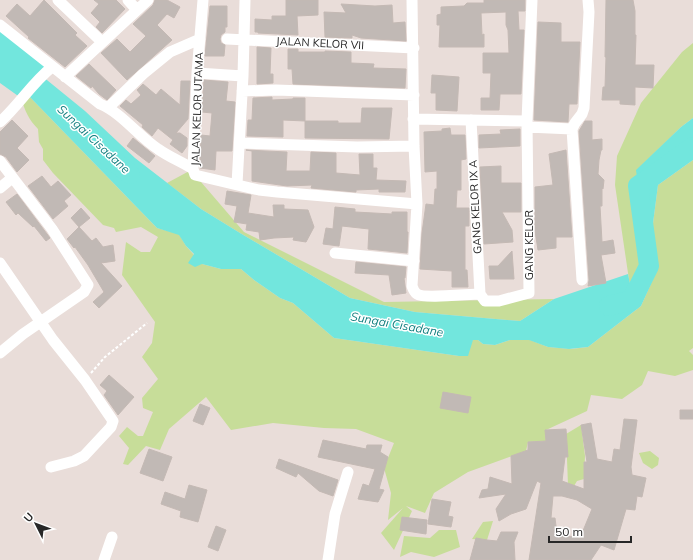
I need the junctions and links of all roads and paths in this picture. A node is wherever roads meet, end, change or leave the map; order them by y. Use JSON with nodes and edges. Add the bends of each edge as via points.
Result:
{"nodes":[{"id":1,"x":58,"y":0,"type":"edge"},
{"id":2,"x":128,"y":0,"type":"edge"},
{"id":3,"x":148,"y":0,"type":"edge"},
{"id":4,"x":203,"y":0,"type":"edge"},
{"id":5,"x":245,"y":0,"type":"edge"},
{"id":6,"x":412,"y":0,"type":"edge"},
{"id":7,"x":532,"y":0,"type":"edge"},
{"id":8,"x":588,"y":0,"type":"edge"},
{"id":9,"x":137,"y":10,"type":"junction"},
{"id":10,"x":0,"y":25,"type":"edge"},
{"id":11,"x":200,"y":39,"type":"junction"},
{"id":12,"x":227,"y":39,"type":"dead end"},
{"id":13,"x":244,"y":39,"type":"junction"},
{"id":14,"x":102,"y":42,"type":"junction"},
{"id":15,"x":414,"y":48,"type":"junction"},
{"id":16,"x":52,"y":67,"type":"junction"},
{"id":17,"x":197,"y":73,"type":"junction"},
{"id":18,"x":244,"y":76,"type":"junction"},
{"id":19,"x":65,"y":77,"type":"junction"},
{"id":20,"x":242,"y":91,"type":"junction"},
{"id":21,"x":414,"y":95,"type":"junction"},
{"id":22,"x":109,"y":107,"type":"junction"},
{"id":23,"x":413,"y":119,"type":"junction"},
{"id":24,"x":471,"y":120,"type":"junction"},
{"id":25,"x":0,"y":122,"type":"edge"},
{"id":26,"x":527,"y":124,"type":"junction"},
{"id":27,"x":572,"y":129,"type":"junction"},
{"id":28,"x":240,"y":143,"type":"junction"},
{"id":29,"x":414,"y":146,"type":"junction"},
{"id":30,"x":0,"y":161,"type":"edge"},
{"id":31,"x":193,"y":169,"type":"junction"},
{"id":32,"x":12,"y":178,"type":"junction"},
{"id":33,"x":237,"y":184,"type":"junction"},
{"id":34,"x":0,"y":188,"type":"edge"},
{"id":35,"x":417,"y":204,"type":"junction"},
{"id":36,"x":335,"y":254,"type":"dead end"},
{"id":37,"x":414,"y":261,"type":"junction"},
{"id":38,"x":0,"y":263,"type":"edge"},
{"id":39,"x":582,"y":280,"type":"dead end"},
{"id":40,"x":480,"y":294,"type":"junction"},
{"id":41,"x":40,"y":321,"type":"junction"},
{"id":42,"x":147,"y":323,"type":"dead end"},
{"id":43,"x":0,"y":353,"type":"edge"},
{"id":44,"x":85,"y":380,"type":"junction"},
{"id":45,"x":51,"y":467,"type":"dead end"},
{"id":46,"x":348,"y":472,"type":"dead end"},
{"id":47,"x":112,"y":537,"type":"dead end"},
{"id":48,"x":104,"y":560,"type":"edge"},
{"id":49,"x":328,"y":560,"type":"edge"}],
"edges":[{"from":1,"to":14,"type":"street"},
{"from":2,"to":9,"type":"street"},
{"from":3,"to":9,"type":"street"},
{"from":4,"to":11,"type":"street","name":"JALAN KELOR UTAMA"},
{"from":5,"to":13,"type":"street"},
{"from":6,"to":15,"type":"street","name":"GANG KELOR"},
{"from":7,"to":26,"type":"street","name":"GANG KELOR"},
{"from":8,"to":27,"type":"street","via":[[585,102],[582,114]]},
{"from":9,"to":14,"type":"street"},
{"from":10,"to":16,"type":"street"},
{"from":11,"to":17,"type":"street","name":"JALAN KELOR UTAMA"},
{"from":11,"to":22,"type":"street","via":[[170,52]]},
{"from":12,"to":13,"type":"street","name":"JALAN KELOR VII"},
{"from":13,"to":15,"type":"street","name":"JALAN KELOR VII"},
{"from":13,"to":18,"type":"street"},
{"from":14,"to":19,"type":"street"},
{"from":15,"to":21,"type":"street","name":"GANG KELOR"},
{"from":16,"to":19,"type":"street"},
{"from":16,"to":25,"type":"street"},
{"from":17,"to":18,"type":"street"},
{"from":17,"to":31,"type":"street","name":"JALAN KELOR UTAMA"},
{"from":18,"to":20,"type":"street"},
{"from":19,"to":22,"type":"street","via":[[100,104]]},
{"from":20,"to":21,"type":"street"},
{"from":20,"to":28,"type":"street"},
{"from":21,"to":23,"type":"street","name":"GANG KELOR"},
{"from":22,"to":31,"type":"street","via":[[158,150]]},
{"from":23,"to":24,"type":"street"},
{"from":23,"to":29,"type":"street","name":"GANG KELOR"},
{"from":24,"to":26,"type":"street"},
{"from":24,"to":40,"type":"street","name":"GANG KELOR IX A"},
{"from":26,"to":27,"type":"street"},
{"from":26,"to":40,"type":"street","name":"GANG KELOR","via":[[529,293],[499,301],[486,301]]},
{"from":27,"to":39,"type":"street"},
{"from":28,"to":29,"type":"street"},
{"from":28,"to":33,"type":"street"},
{"from":29,"to":35,"type":"street","name":"GANG KELOR"},
{"from":30,"to":32,"type":"street"},
{"from":31,"to":33,"type":"street","name":"JALAN KELOR UTAMA","via":[[195,175]]},
{"from":32,"to":34,"type":"street"},
{"from":32,"to":41,"type":"street","via":[[52,229],[88,286],[84,292]]},
{"from":33,"to":35,"type":"street","name":"JALAN KELOR UTAMA","via":[[277,192]]},
{"from":35,"to":37,"type":"street","name":"GANG KELOR"},
{"from":36,"to":37,"type":"street"},
{"from":37,"to":40,"type":"street","name":"GANG KELOR","via":[[412,286],[415,293],[420,296]]},
{"from":38,"to":41,"type":"street"},
{"from":41,"to":43,"type":"street"},
{"from":41,"to":44,"type":"street"},
{"from":42,"to":44,"type":"path","via":[[105,357]]},
{"from":44,"to":45,"type":"street","via":[[113,423],[84,456]]},
{"from":46,"to":49,"type":"street","via":[[335,514]]},
{"from":47,"to":48,"type":"street"}]}
